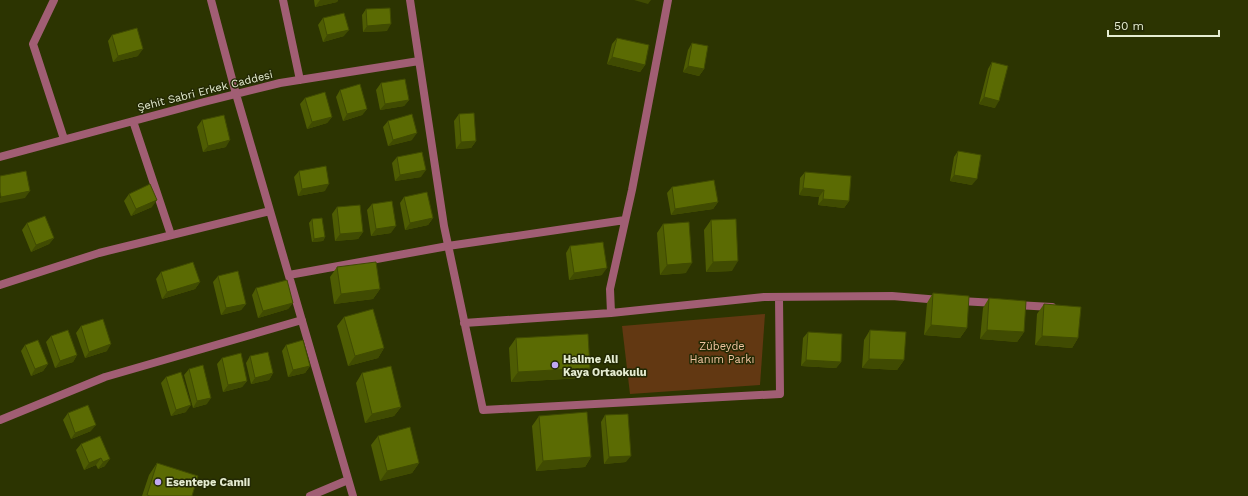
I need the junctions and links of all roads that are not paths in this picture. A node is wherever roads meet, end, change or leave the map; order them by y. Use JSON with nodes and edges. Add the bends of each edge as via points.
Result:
{"nodes":[{"id":1,"x":54,"y":0,"type":"edge"},
{"id":2,"x":211,"y":0,"type":"edge"},
{"id":3,"x":283,"y":0,"type":"edge"},
{"id":4,"x":410,"y":0,"type":"edge"},
{"id":5,"x":668,"y":0,"type":"edge"},
{"id":6,"x":419,"y":61,"type":"junction"},
{"id":7,"x":300,"y":80,"type":"junction"},
{"id":8,"x":236,"y":94,"type":"junction"},
{"id":9,"x":133,"y":121,"type":"junction"},
{"id":10,"x":64,"y":139,"type":"junction"},
{"id":11,"x":0,"y":156,"type":"edge"},
{"id":12,"x":270,"y":211,"type":"junction"},
{"id":13,"x":625,"y":220,"type":"junction"},
{"id":14,"x":171,"y":235,"type":"junction"},
{"id":15,"x":448,"y":246,"type":"junction"},
{"id":16,"x":289,"y":275,"type":"junction"},
{"id":17,"x":0,"y":285,"type":"edge"},
{"id":18,"x":779,"y":297,"type":"junction"},
{"id":19,"x":1063,"y":308,"type":"edge"},
{"id":20,"x":611,"y":313,"type":"junction"},
{"id":21,"x":302,"y":320,"type":"junction"},
{"id":22,"x":464,"y":324,"type":"junction"},
{"id":23,"x":0,"y":420,"type":"edge"},
{"id":24,"x":348,"y":480,"type":"junction"},
{"id":25,"x":310,"y":496,"type":"edge"},
{"id":26,"x":352,"y":496,"type":"edge"}],
"edges":[{"from":1,"to":10,"type":"street","via":[[33,44]]},
{"from":2,"to":8,"type":"street"},
{"from":3,"to":7,"type":"street"},
{"from":4,"to":6,"type":"street"},
{"from":5,"to":13,"type":"street"},
{"from":6,"to":7,"type":"street","name":"Şehit Sabri Erkek Caddesi"},
{"from":6,"to":15,"type":"street"},
{"from":7,"to":8,"type":"street","name":"Şehit Sabri Erkek Caddesi"},
{"from":8,"to":9,"type":"street","name":"Şehit Sabri Erkek Caddesi"},
{"from":8,"to":12,"type":"street"},
{"from":9,"to":10,"type":"street","name":"Şehit Sabri Erkek Caddesi"},
{"from":9,"to":14,"type":"street"},
{"from":10,"to":11,"type":"street","name":"Şehit Sabri Erkek Caddesi"},
{"from":12,"to":14,"type":"street"},
{"from":12,"to":16,"type":"street"},
{"from":13,"to":15,"type":"street"},
{"from":13,"to":20,"type":"street","via":[[610,289]]},
{"from":14,"to":17,"type":"street","via":[[99,253]]},
{"from":15,"to":16,"type":"street"},
{"from":15,"to":22,"type":"street"},
{"from":16,"to":21,"type":"street"},
{"from":18,"to":19,"type":"street","via":[[892,296]]},
{"from":18,"to":20,"type":"street"},
{"from":18,"to":22,"type":"street","via":[[780,394],[483,410]]},
{"from":20,"to":22,"type":"street"},
{"from":21,"to":23,"type":"street","via":[[105,377]]},
{"from":21,"to":24,"type":"street"},
{"from":24,"to":25,"type":"street"},
{"from":24,"to":26,"type":"street"}]}
